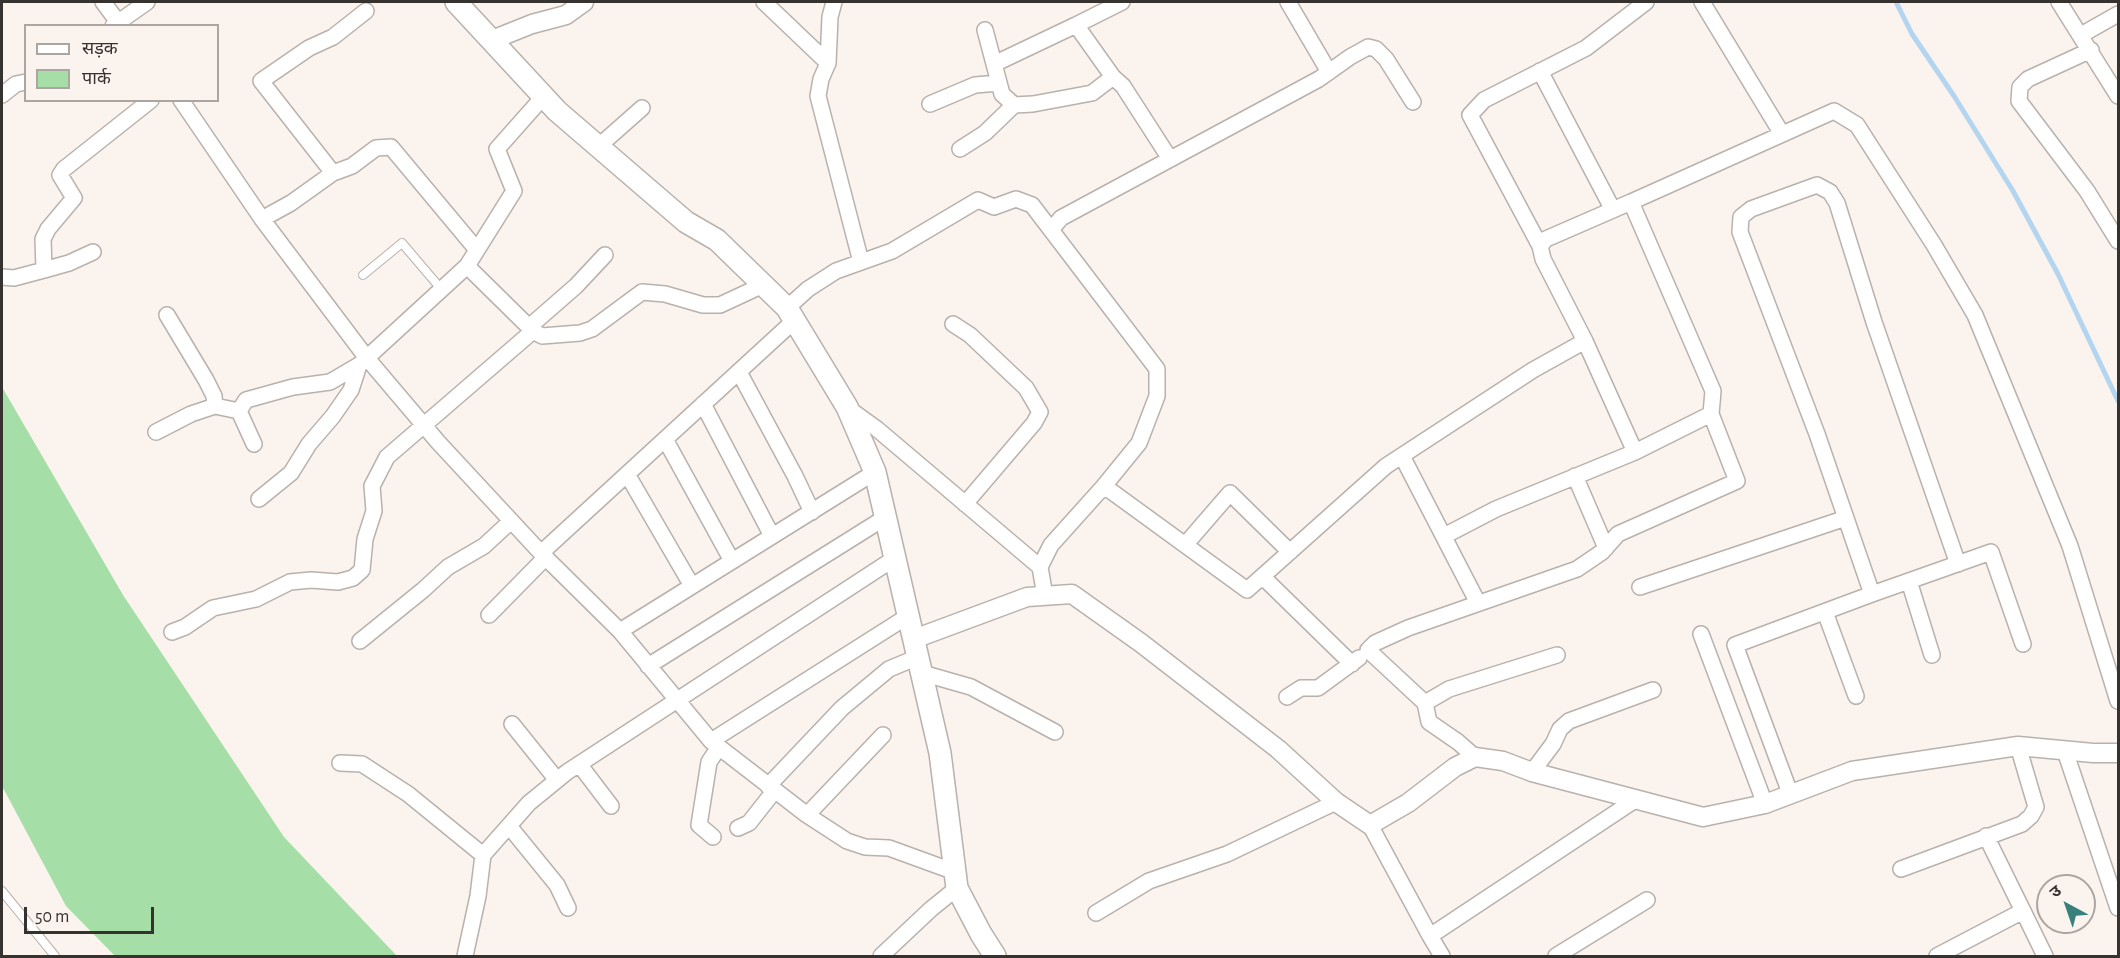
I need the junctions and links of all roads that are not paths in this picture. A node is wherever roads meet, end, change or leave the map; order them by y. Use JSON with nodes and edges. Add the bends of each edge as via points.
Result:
{"nodes":[{"id":1,"x":103,"y":2,"type":"edge"},
{"id":2,"x":147,"y":2,"type":"edge"},
{"id":3,"x":456,"y":2,"type":"edge"},
{"id":4,"x":584,"y":2,"type":"edge"},
{"id":5,"x":764,"y":2,"type":"edge"},
{"id":6,"x":834,"y":2,"type":"edge"},
{"id":7,"x":1122,"y":2,"type":"edge"},
{"id":8,"x":1288,"y":2,"type":"edge"},
{"id":9,"x":1646,"y":2,"type":"edge"},
{"id":10,"x":1702,"y":2,"type":"edge"},
{"id":11,"x":2059,"y":2,"type":"edge"},
{"id":12,"x":366,"y":11,"type":"dead end"},
{"id":13,"x":2118,"y":14,"type":"edge"},
{"id":14,"x":117,"y":24,"type":"edge"},
{"id":15,"x":1076,"y":25,"type":"junction"},
{"id":16,"x":986,"y":30,"type":"dead end"},
{"id":17,"x":2081,"y":35,"type":"junction"},
{"id":18,"x":492,"y":40,"type":"junction"},
{"id":19,"x":2091,"y":50,"type":"junction"},
{"id":20,"x":828,"y":63,"type":"junction"},
{"id":21,"x":994,"y":64,"type":"junction"},
{"id":22,"x":1540,"y":71,"type":"junction"},
{"id":23,"x":1329,"y":72,"type":"junction"},
{"id":24,"x":1113,"y":77,"type":"junction"},
{"id":25,"x":24,"y":82,"type":"edge"},
{"id":26,"x":999,"y":83,"type":"junction"},
{"id":27,"x":2,"y":95,"type":"edge"},
{"id":28,"x":544,"y":96,"type":"junction"},
{"id":29,"x":2118,"y":96,"type":"edge"},
{"id":30,"x":148,"y":102,"type":"edge"},
{"id":31,"x":182,"y":102,"type":"edge"},
{"id":32,"x":1413,"y":102,"type":"dead end"},
{"id":33,"x":930,"y":104,"type":"dead end"},
{"id":34,"x":1014,"y":105,"type":"junction"},
{"id":35,"x":642,"y":108,"type":"dead end"},
{"id":36,"x":1782,"y":134,"type":"junction"},
{"id":37,"x":599,"y":146,"type":"junction"},
{"id":38,"x":960,"y":149,"type":"dead end"},
{"id":39,"x":1170,"y":159,"type":"junction"},
{"id":40,"x":333,"y":174,"type":"junction"},
{"id":41,"x":1631,"y":202,"type":"junction"},
{"id":42,"x":1613,"y":210,"type":"junction"},
{"id":43,"x":262,"y":219,"type":"junction"},
{"id":44,"x":1051,"y":230,"type":"junction"},
{"id":45,"x":2118,"y":241,"type":"edge"},
{"id":46,"x":1540,"y":246,"type":"junction"},
{"id":47,"x":477,"y":250,"type":"junction"},
{"id":48,"x":93,"y":252,"type":"dead end"},
{"id":49,"x":605,"y":255,"type":"dead end"},
{"id":50,"x":861,"y":262,"type":"junction"},
{"id":51,"x":467,"y":266,"type":"junction"},
{"id":52,"x":44,"y":270,"type":"junction"},
{"id":53,"x":363,"y":275,"type":"dead end"},
{"id":54,"x":2,"y":278,"type":"edge"},
{"id":55,"x":764,"y":285,"type":"junction"},
{"id":56,"x":442,"y":290,"type":"junction"},
{"id":57,"x":791,"y":314,"type":"junction"},
{"id":58,"x":166,"y":315,"type":"dead end"},
{"id":59,"x":954,"y":324,"type":"dead end"},
{"id":60,"x":531,"y":329,"type":"junction"},
{"id":61,"x":1585,"y":341,"type":"junction"},
{"id":62,"x":363,"y":361,"type":"junction"},
{"id":63,"x":739,"y":372,"type":"junction"},
{"id":64,"x":703,"y":404,"type":"junction"},
{"id":65,"x":215,"y":406,"type":"junction"},
{"id":66,"x":847,"y":408,"type":"junction"},
{"id":67,"x":239,"y":411,"type":"junction"},
{"id":68,"x":1712,"y":414,"type":"junction"},
{"id":69,"x":423,"y":424,"type":"junction"},
{"id":70,"x":156,"y":432,"type":"dead end"},
{"id":71,"x":665,"y":439,"type":"junction"},
{"id":72,"x":254,"y":444,"type":"dead end"},
{"id":73,"x":1635,"y":452,"type":"junction"},
{"id":74,"x":1402,"y":456,"type":"junction"},
{"id":75,"x":875,"y":472,"type":"junction"},
{"id":76,"x":627,"y":474,"type":"junction"},
{"id":77,"x":1575,"y":476,"type":"junction"},
{"id":78,"x":1104,"y":486,"type":"junction"},
{"id":79,"x":259,"y":499,"type":"dead end"},
{"id":80,"x":965,"y":504,"type":"junction"},
{"id":81,"x":812,"y":512,"type":"junction"},
{"id":82,"x":886,"y":517,"type":"junction"},
{"id":83,"x":1846,"y":518,"type":"junction"},
{"id":84,"x":512,"y":521,"type":"junction"},
{"id":85,"x":772,"y":536,"type":"junction"},
{"id":86,"x":1444,"y":536,"type":"junction"},
{"id":87,"x":1185,"y":545,"type":"junction"},
{"id":88,"x":1606,"y":548,"type":"junction"},
{"id":89,"x":1290,"y":552,"type":"junction"},
{"id":90,"x":544,"y":555,"type":"junction"},
{"id":91,"x":895,"y":558,"type":"junction"},
{"id":92,"x":732,"y":561,"type":"junction"},
{"id":93,"x":1958,"y":564,"type":"junction"},
{"id":94,"x":1040,"y":567,"type":"junction"},
{"id":95,"x":1260,"y":579,"type":"junction"},
{"id":96,"x":1908,"y":581,"type":"junction"},
{"id":97,"x":692,"y":586,"type":"junction"},
{"id":98,"x":1640,"y":586,"type":"dead end"},
{"id":99,"x":1872,"y":594,"type":"junction"},
{"id":100,"x":1045,"y":596,"type":"junction"},
{"id":101,"x":1478,"y":603,"type":"junction"},
{"id":102,"x":1825,"y":612,"type":"junction"},
{"id":103,"x":489,"y":615,"type":"dead end"},
{"id":104,"x":908,"y":616,"type":"junction"},
{"id":105,"x":172,"y":632,"type":"dead end"},
{"id":106,"x":620,"y":632,"type":"junction"},
{"id":107,"x":1701,"y":634,"type":"dead end"},
{"id":108,"x":360,"y":640,"type":"dead end"},
{"id":109,"x":2023,"y":644,"type":"dead end"},
{"id":110,"x":1368,"y":650,"type":"junction"},
{"id":111,"x":1557,"y":655,"type":"dead end"},
{"id":112,"x":1932,"y":655,"type":"dead end"},
{"id":113,"x":918,"y":656,"type":"junction"},
{"id":114,"x":1352,"y":664,"type":"junction"},
{"id":115,"x":648,"y":666,"type":"junction"},
{"id":116,"x":1653,"y":690,"type":"dead end"},
{"id":117,"x":1856,"y":696,"type":"dead end"},
{"id":118,"x":1287,"y":697,"type":"dead end"},
{"id":119,"x":677,"y":700,"type":"junction"},
{"id":120,"x":2118,"y":701,"type":"edge"},
{"id":121,"x":1425,"y":703,"type":"junction"},
{"id":122,"x":512,"y":724,"type":"dead end"},
{"id":123,"x":1055,"y":732,"type":"dead end"},
{"id":124,"x":883,"y":735,"type":"dead end"},
{"id":125,"x":715,"y":744,"type":"junction"},
{"id":126,"x":2018,"y":746,"type":"junction"},
{"id":127,"x":2065,"y":751,"type":"junction"},
{"id":128,"x":1774,"y":752,"type":"junction"},
{"id":129,"x":2118,"y":753,"type":"edge"},
{"id":130,"x":1475,"y":758,"type":"junction"},
{"id":131,"x":1748,"y":761,"type":"junction"},
{"id":132,"x":340,"y":763,"type":"dead end"},
{"id":133,"x":579,"y":764,"type":"junction"},
{"id":134,"x":1532,"y":772,"type":"junction"},
{"id":135,"x":557,"y":780,"type":"junction"},
{"id":136,"x":772,"y":788,"type":"junction"},
{"id":137,"x":1790,"y":793,"type":"junction"},
{"id":138,"x":1635,"y":800,"type":"junction"},
{"id":139,"x":1336,"y":802,"type":"junction"},
{"id":140,"x":1765,"y":804,"type":"junction"},
{"id":141,"x":611,"y":806,"type":"dead end"},
{"id":142,"x":807,"y":815,"type":"junction"},
{"id":143,"x":1370,"y":825,"type":"junction"},
{"id":144,"x":509,"y":826,"type":"junction"},
{"id":145,"x":738,"y":828,"type":"dead end"},
{"id":146,"x":1986,"y":836,"type":"junction"},
{"id":147,"x":713,"y":837,"type":"dead end"},
{"id":148,"x":483,"y":855,"type":"junction"},
{"id":149,"x":1901,"y":869,"type":"dead end"},
{"id":150,"x":956,"y":880,"type":"junction"},
{"id":151,"x":2,"y":891,"type":"edge"},
{"id":152,"x":1647,"y":900,"type":"dead end"},
{"id":153,"x":568,"y":908,"type":"dead end"},
{"id":154,"x":2118,"y":908,"type":"edge"},
{"id":155,"x":2023,"y":911,"type":"junction"},
{"id":156,"x":1096,"y":912,"type":"dead end"},
{"id":157,"x":1430,"y":936,"type":"junction"},
{"id":158,"x":55,"y":957,"type":"edge"},
{"id":159,"x":465,"y":957,"type":"edge"},
{"id":160,"x":881,"y":957,"type":"edge"},
{"id":161,"x":995,"y":957,"type":"edge"},
{"id":162,"x":1442,"y":957,"type":"edge"},
{"id":163,"x":1556,"y":957,"type":"edge"},
{"id":164,"x":1937,"y":957,"type":"edge"},
{"id":165,"x":2045,"y":957,"type":"edge"}],
"edges":[{"from":1,"to":14,"type":"street"},
{"from":2,"to":14,"type":"street"},
{"from":3,"to":18,"type":"main road"},
{"from":4,"to":18,"type":"street","via":[[566,15]]},
{"from":5,"to":20,"type":"street"},
{"from":6,"to":20,"type":"street"},
{"from":7,"to":15,"type":"street"},
{"from":8,"to":23,"type":"street"},
{"from":9,"to":22,"type":"street","via":[[1586,48]]},
{"from":10,"to":36,"type":"street"},
{"from":11,"to":17,"type":"street"},
{"from":12,"to":40,"type":"street","via":[[333,37],[309,48],[261,81]]},
{"from":13,"to":17,"type":"street"},
{"from":15,"to":21,"type":"street"},
{"from":15,"to":24,"type":"street"},
{"from":16,"to":21,"type":"street"},
{"from":17,"to":19,"type":"street"},
{"from":18,"to":28,"type":"main road"},
{"from":19,"to":29,"type":"street"},
{"from":19,"to":45,"type":"street","via":[[2028,79],[2020,87],[2019,101],[2087,191]]},
{"from":20,"to":50,"type":"street","via":[[818,96]]},
{"from":21,"to":26,"type":"street"},
{"from":22,"to":42,"type":"street"},
{"from":22,"to":46,"type":"street","via":[[1484,100],[1470,115]]},
{"from":23,"to":32,"type":"street","via":[[1368,47],[1376,49]]},
{"from":23,"to":39,"type":"street"},
{"from":24,"to":34,"type":"street","via":[[1092,93]]},
{"from":24,"to":39,"type":"street","via":[[1124,87]]},
{"from":25,"to":27,"type":"street"},
{"from":26,"to":33,"type":"street","via":[[975,85]]},
{"from":26,"to":34,"type":"street","via":[[1002,94]]},
{"from":28,"to":37,"type":"main road"},
{"from":28,"to":47,"type":"street","via":[[497,149],[514,191]]},
{"from":30,"to":52,"type":"street","via":[[60,175],[74,198],[43,239]]},
{"from":31,"to":43,"type":"street"},
{"from":34,"to":38,"type":"street","via":[[985,134]]},
{"from":35,"to":37,"type":"street"},
{"from":36,"to":41,"type":"street"},
{"from":36,"to":120,"type":"street","via":[[1834,111],[1857,125],[1934,245],[1975,315],[2070,546]]},
{"from":37,"to":55,"type":"main road","via":[[686,222],[717,240]]},
{"from":39,"to":44,"type":"street","via":[[1061,218]]},
{"from":40,"to":43,"type":"street"},
{"from":40,"to":47,"type":"street","via":[[376,148],[391,147]]},
{"from":41,"to":42,"type":"street"},
{"from":41,"to":68,"type":"street","via":[[1713,391]]},
{"from":42,"to":46,"type":"street","via":[[1546,239]]},
{"from":43,"to":62,"type":"street"},
{"from":44,"to":50,"type":"street","via":[[1032,205],[1017,199],[994,207],[978,200],[892,251]]},
{"from":44,"to":78,"type":"street","via":[[1157,369],[1157,396],[1138,443]]},
{"from":46,"to":61,"type":"street"},
{"from":47,"to":51,"type":"street"},
{"from":48,"to":52,"type":"street"},
{"from":49,"to":60,"type":"street"},
{"from":50,"to":57,"type":"street","via":[[836,271],[808,289]]},
{"from":51,"to":56,"type":"street"},
{"from":51,"to":60,"type":"street"},
{"from":52,"to":54,"type":"street"},
{"from":53,"to":56,"type":"lane","via":[[402,243]]},
{"from":55,"to":57,"type":"main road"},
{"from":55,"to":60,"type":"street","via":[[720,305],[642,292],[592,329],[580,333],[542,336]]},
{"from":56,"to":62,"type":"street"},
{"from":57,"to":63,"type":"street"},
{"from":57,"to":66,"type":"main road"},
{"from":58,"to":65,"type":"street","via":[[206,380]]},
{"from":59,"to":80,"type":"street","via":[[970,334],[1026,388],[1040,412]]},
{"from":60,"to":69,"type":"street"},
{"from":61,"to":73,"type":"street"},
{"from":61,"to":74,"type":"street","via":[[1533,370]]},
{"from":62,"to":67,"type":"street","via":[[330,382],[246,400]]},
{"from":62,"to":69,"type":"street"},
{"from":62,"to":79,"type":"street","via":[[351,390],[291,473]]},
{"from":63,"to":64,"type":"street"},
{"from":63,"to":81,"type":"street"},
{"from":64,"to":71,"type":"street"},
{"from":64,"to":85,"type":"street"},
{"from":65,"to":67,"type":"street"},
{"from":65,"to":70,"type":"street"},
{"from":66,"to":75,"type":"main road"},
{"from":66,"to":80,"type":"street"},
{"from":67,"to":72,"type":"street"},
{"from":68,"to":73,"type":"street"},
{"from":68,"to":88,"type":"street","via":[[1737,481],[1618,534]]},
{"from":69,"to":84,"type":"street"},
{"from":69,"to":105,"type":"street","via":[[387,457],[372,486],[374,511],[362,570],[353,578],[338,582],[290,582],[256,599],[213,608]]},
{"from":71,"to":76,"type":"street"},
{"from":71,"to":92,"type":"street"},
{"from":73,"to":77,"type":"street"},
{"from":74,"to":86,"type":"street"},
{"from":74,"to":89,"type":"street"},
{"from":75,"to":81,"type":"street"},
{"from":75,"to":82,"type":"main road"},
{"from":76,"to":90,"type":"street"},
{"from":76,"to":97,"type":"street"},
{"from":77,"to":86,"type":"street"},
{"from":77,"to":88,"type":"street"},
{"from":78,"to":87,"type":"street"},
{"from":78,"to":94,"type":"street","via":[[1052,545]]},
{"from":80,"to":94,"type":"street"},
{"from":81,"to":85,"type":"street"},
{"from":82,"to":91,"type":"main road"},
{"from":82,"to":115,"type":"street"},
{"from":83,"to":93,"type":"street","via":[[1740,232],[1741,217],[1751,208],[1817,185],[1830,192],[1837,204]]},
{"from":83,"to":98,"type":"street"},
{"from":83,"to":99,"type":"street"},
{"from":84,"to":90,"type":"street"},
{"from":84,"to":108,"type":"street","via":[[484,546],[448,567]]},
{"from":85,"to":92,"type":"street"},
{"from":86,"to":101,"type":"street"},
{"from":87,"to":89,"type":"street","via":[[1230,493]]},
{"from":87,"to":95,"type":"street","via":[[1247,590]]},
{"from":88,"to":101,"type":"street","via":[[1577,568]]},
{"from":89,"to":95,"type":"street"},
{"from":90,"to":103,"type":"street"},
{"from":90,"to":106,"type":"street"},
{"from":91,"to":104,"type":"main road"},
{"from":91,"to":119,"type":"street"},
{"from":92,"to":97,"type":"street"},
{"from":93,"to":96,"type":"street"},
{"from":93,"to":109,"type":"street","via":[[1991,552]]},
{"from":94,"to":100,"type":"street"},
{"from":95,"to":114,"type":"street","via":[[1268,581]]},
{"from":96,"to":99,"type":"street"},
{"from":96,"to":112,"type":"street"},
{"from":97,"to":106,"type":"street"},
{"from":99,"to":102,"type":"street"},
{"from":100,"to":113,"type":"street","via":[[1027,597]]},
{"from":100,"to":139,"type":"street","via":[[1072,594],[1142,642],[1278,749]]},
{"from":101,"to":110,"type":"street","via":[[1408,628]]},
{"from":102,"to":117,"type":"street"},
{"from":102,"to":128,"type":"street","via":[[1735,645]]},
{"from":104,"to":113,"type":"main road"},
{"from":104,"to":125,"type":"street"},
{"from":106,"to":115,"type":"street"},
{"from":107,"to":131,"type":"street"},
{"from":110,"to":114,"type":"street"},
{"from":110,"to":121,"type":"street"},
{"from":111,"to":121,"type":"street","via":[[1449,689]]},
{"from":113,"to":123,"type":"street"},
{"from":113,"to":136,"type":"street","via":[[889,669],[842,708]]},
{"from":113,"to":150,"type":"main road","via":[[940,753]]},
{"from":114,"to":118,"type":"street","via":[[1317,688],[1302,688]]},
{"from":115,"to":119,"type":"street"},
{"from":116,"to":134,"type":"street","via":[[1569,721]]},
{"from":119,"to":125,"type":"street"},
{"from":119,"to":133,"type":"street"},
{"from":121,"to":130,"type":"street","via":[[1429,722]]},
{"from":122,"to":135,"type":"street"},
{"from":124,"to":142,"type":"street"},
{"from":125,"to":136,"type":"street"},
{"from":125,"to":147,"type":"street","via":[[699,825]]},
{"from":126,"to":127,"type":"street"},
{"from":126,"to":137,"type":"street","via":[[1852,771]]},
{"from":126,"to":146,"type":"street","via":[[2036,807],[2022,824]]},
{"from":127,"to":129,"type":"street"},
{"from":127,"to":154,"type":"street"},
{"from":128,"to":131,"type":"street"},
{"from":128,"to":137,"type":"street"},
{"from":130,"to":134,"type":"street","via":[[1503,761]]},
{"from":130,"to":143,"type":"street","via":[[1455,767],[1408,803]]},
{"from":131,"to":140,"type":"street"},
{"from":132,"to":148,"type":"street","via":[[362,764],[408,794]]},
{"from":133,"to":135,"type":"street"},
{"from":133,"to":141,"type":"street"},
{"from":134,"to":138,"type":"street"},
{"from":135,"to":144,"type":"street"},
{"from":136,"to":142,"type":"street"},
{"from":136,"to":145,"type":"street","via":[[749,823]]},
{"from":137,"to":140,"type":"street"},
{"from":138,"to":140,"type":"street","via":[[1703,817]]},
{"from":138,"to":157,"type":"street"},
{"from":139,"to":143,"type":"street"},
{"from":139,"to":156,"type":"street","via":[[1227,854],[1149,881]]},
{"from":142,"to":150,"type":"street","via":[[848,841],[889,848]]},
{"from":143,"to":157,"type":"street"},
{"from":144,"to":148,"type":"street"},
{"from":144,"to":153,"type":"street","via":[[557,885]]},
{"from":146,"to":149,"type":"street"},
{"from":146,"to":155,"type":"street"},
{"from":148,"to":159,"type":"street"},
{"from":150,"to":160,"type":"street"},
{"from":150,"to":161,"type":"main road"},
{"from":151,"to":158,"type":"lane"},
{"from":152,"to":163,"type":"street"},
{"from":155,"to":164,"type":"street"},
{"from":155,"to":165,"type":"street"},
{"from":157,"to":162,"type":"street"}]}
